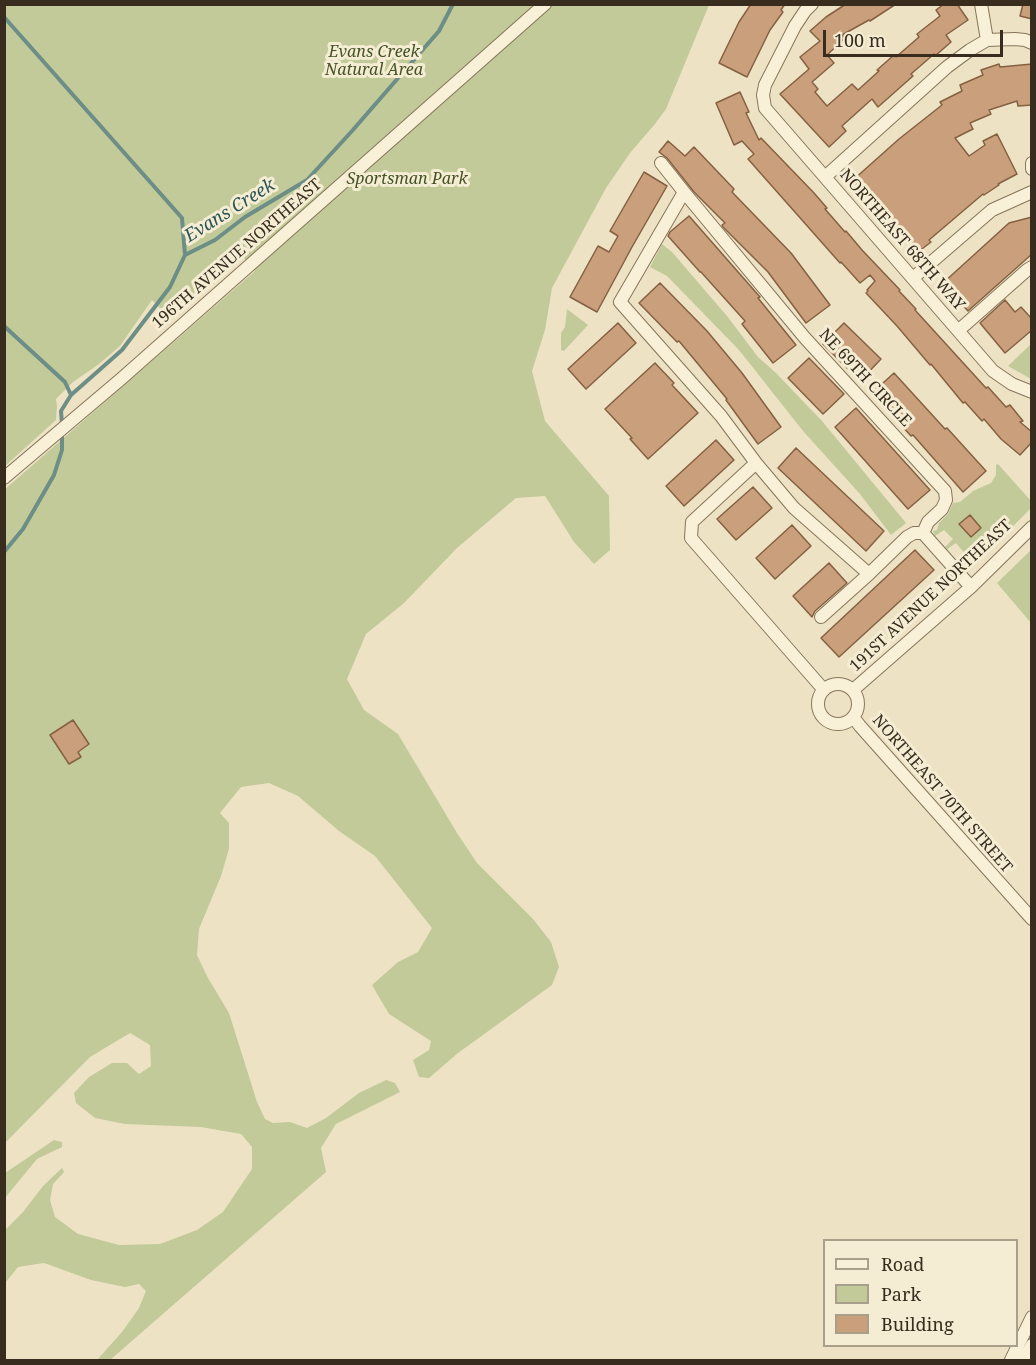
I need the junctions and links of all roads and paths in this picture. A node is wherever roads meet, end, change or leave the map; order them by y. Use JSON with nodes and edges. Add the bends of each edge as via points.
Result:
{"nodes":[{"id":1,"x":545,"y":4,"type":"edge"},
{"id":2,"x":812,"y":4,"type":"edge"},
{"id":3,"x":981,"y":4,"type":"edge"},
{"id":4,"x":987,"y":40,"type":"junction"},
{"id":5,"x":1032,"y":43,"type":"edge"},
{"id":6,"x":661,"y":163,"type":"dead end"},
{"id":7,"x":1032,"y":163,"type":"edge"},
{"id":8,"x":1032,"y":169,"type":"edge"},
{"id":9,"x":825,"y":177,"type":"junction"},
{"id":10,"x":684,"y":192,"type":"junction"},
{"id":11,"x":1032,"y":192,"type":"edge"},
{"id":12,"x":1032,"y":267,"type":"edge"},
{"id":13,"x":913,"y":278,"type":"junction"},
{"id":14,"x":959,"y":330,"type":"junction"},
{"id":15,"x":1032,"y":393,"type":"edge"},
{"id":16,"x":756,"y":463,"type":"junction"},
{"id":17,"x":4,"y":478,"type":"edge"},
{"id":18,"x":1032,"y":527,"type":"edge"},
{"id":19,"x":923,"y":533,"type":"junction"},
{"id":20,"x":869,"y":574,"type":"junction"},
{"id":21,"x":971,"y":587,"type":"junction"},
{"id":22,"x":821,"y":617,"type":"dead end"},
{"id":23,"x":824,"y":690,"type":"junction"},
{"id":24,"x":853,"y":690,"type":"junction"},
{"id":25,"x":853,"y":717,"type":"junction"},
{"id":26,"x":1032,"y":919,"type":"edge"},
{"id":27,"x":1032,"y":1317,"type":"edge"},
{"id":28,"x":1032,"y":1345,"type":"edge"},
{"id":29,"x":1018,"y":1346,"type":"edge"},
{"id":30,"x":1024,"y":1360,"type":"edge"}],
"edges":[{"from":1,"to":17,"type":"street","name":"196TH AVENUE NORTHEAST"},
{"from":2,"to":9,"type":"street","name":"NORTHEAST 68TH WAY","via":[[795,26],[763,95],[765,108]]},
{"from":3,"to":4,"type":"street"},
{"from":4,"to":5,"type":"street"},
{"from":4,"to":9,"type":"street","via":[[947,67]]},
{"from":6,"to":10,"type":"street","name":"NE 69TH CIRCLE"},
{"from":7,"to":8,"type":"street"},
{"from":9,"to":13,"type":"street","name":"NORTHEAST 68TH WAY"},
{"from":10,"to":16,"type":"street","via":[[620,302],[722,416]]},
{"from":10,"to":19,"type":"street","name":"NE 69TH CIRCLE","via":[[805,338],[945,490],[942,508]]},
{"from":11,"to":13,"type":"street","via":[[992,210]]},
{"from":12,"to":14,"type":"street"},
{"from":13,"to":14,"type":"street","name":"NORTHEAST 68TH WAY"},
{"from":14,"to":15,"type":"street","name":"NORTHEAST 68TH WAY","via":[[993,371]]},
{"from":16,"to":20,"type":"street","via":[[794,508]]},
{"from":16,"to":23,"type":"street","via":[[692,523],[691,538]]},
{"from":18,"to":21,"type":"street","name":"191ST AVENUE NORTHEAST"},
{"from":19,"to":20,"type":"street","name":"NE 69TH CIRCLE","via":[[907,537]]},
{"from":19,"to":21,"type":"street"},
{"from":20,"to":22,"type":"street","name":"NE 69TH CIRCLE"},
{"from":21,"to":24,"type":"street","name":"191ST AVENUE NORTHEAST"},
{"from":23,"to":24,"type":"street","via":[[838,684]]},
{"from":23,"to":25,"type":"street","via":[[819,706],[827,720],[838,724]]},
{"from":24,"to":25,"type":"street","via":[[858,704]]},
{"from":25,"to":26,"type":"street","name":"NORTHEAST 70TH STREET"},
{"from":27,"to":29,"type":"street"},
{"from":28,"to":30,"type":"street"}]}
